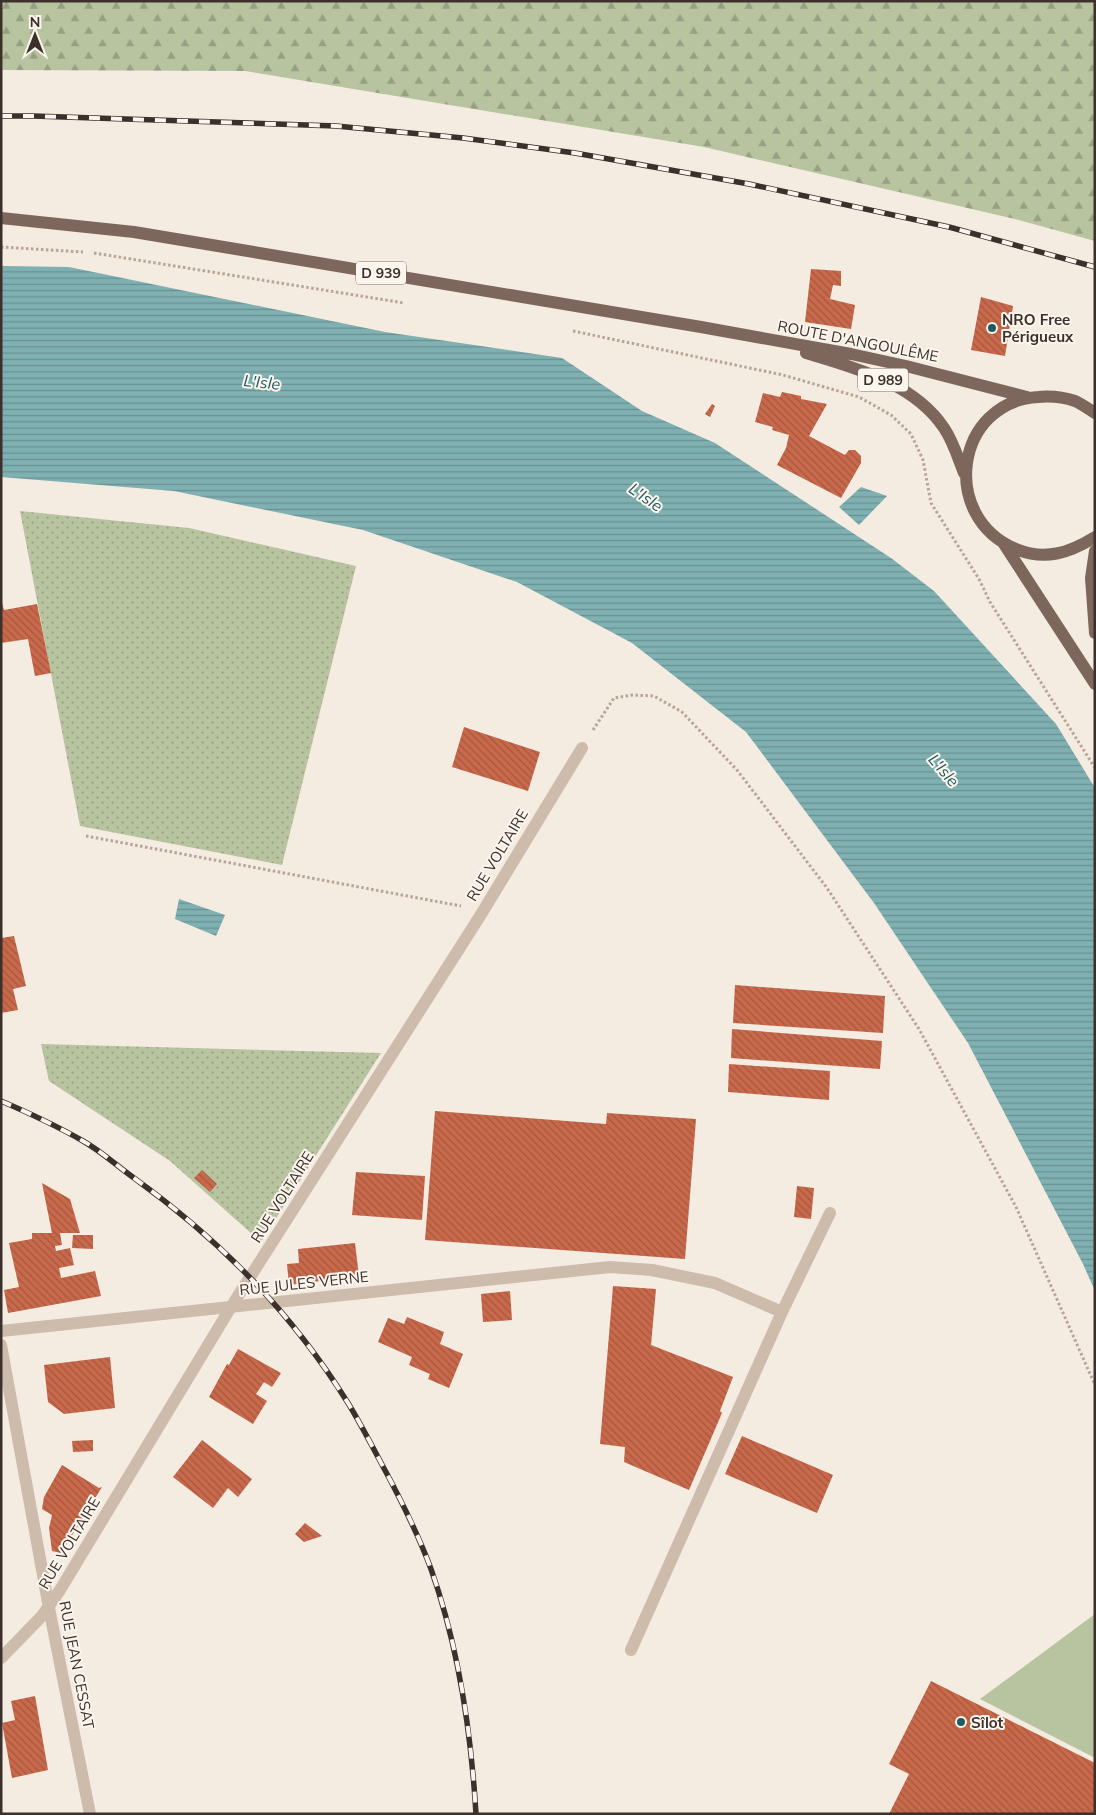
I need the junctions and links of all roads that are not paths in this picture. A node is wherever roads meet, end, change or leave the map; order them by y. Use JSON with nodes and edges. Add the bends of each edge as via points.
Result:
{"nodes":[{"id":1,"x":1,"y":218,"type":"edge"},
{"id":2,"x":760,"y":338,"type":"junction"},
{"id":3,"x":1027,"y":397,"type":"junction"},
{"id":4,"x":1095,"y":413,"type":"edge"},
{"id":5,"x":965,"y":475,"type":"junction"},
{"id":6,"x":1095,"y":537,"type":"edge"},
{"id":7,"x":1004,"y":544,"type":"junction"},
{"id":8,"x":1095,"y":551,"type":"edge"},
{"id":9,"x":1095,"y":633,"type":"edge"},
{"id":10,"x":1095,"y":684,"type":"edge"},
{"id":11,"x":582,"y":748,"type":"road end"},
{"id":12,"x":830,"y":1212,"type":"dead end"},
{"id":13,"x":231,"y":1306,"type":"junction"},
{"id":14,"x":782,"y":1312,"type":"junction"},
{"id":15,"x":1,"y":1331,"type":"edge"},
{"id":16,"x":1,"y":1345,"type":"edge"},
{"id":17,"x":49,"y":1608,"type":"junction"},
{"id":18,"x":631,"y":1650,"type":"dead end"},
{"id":19,"x":1,"y":1658,"type":"edge"},
{"id":20,"x":90,"y":1814,"type":"edge"}],
"edges":[{"from":1,"to":2,"type":"main road","number":"D 939","via":[[144,233]]},
{"from":2,"to":3,"type":"main road","name":"ROUTE D'ANGOULÊME","number":"D 939","via":[[906,366]]},
{"from":2,"to":5,"type":"main road","name":"ROUTE D'ANGOULÊME","number":"D 989","via":[[858,369],[913,397],[944,428]]},
{"from":3,"to":4,"type":"main road","via":[[1051,396],[1074,401]]},
{"from":3,"to":5,"type":"main road","via":[[1007,405],[989,418],[976,434],[968,454]]},
{"from":5,"to":7,"type":"main road","via":[[975,514]]},
{"from":6,"to":7,"type":"main road","via":[[1076,549],[1052,555],[1027,553]]},
{"from":7,"to":10,"type":"main road"},
{"from":8,"to":9,"type":"main road","via":[[1091,578]]},
{"from":11,"to":13,"type":"street","name":"RUE VOLTAIRE","via":[[480,916]]},
{"from":12,"to":14,"type":"street"},
{"from":13,"to":14,"type":"street","name":"RUE JULES VERNE","via":[[610,1267],[652,1270],[715,1282]]},
{"from":13,"to":15,"type":"street","name":"RUE JULES VERNE"},
{"from":13,"to":17,"type":"street","name":"RUE VOLTAIRE"},
{"from":14,"to":18,"type":"street"},
{"from":16,"to":17,"type":"street","name":"RUE JEAN CESSAT"},
{"from":17,"to":19,"type":"street","name":"RUE VOLTAIRE"},
{"from":17,"to":20,"type":"street","name":"RUE JEAN CESSAT"}]}
